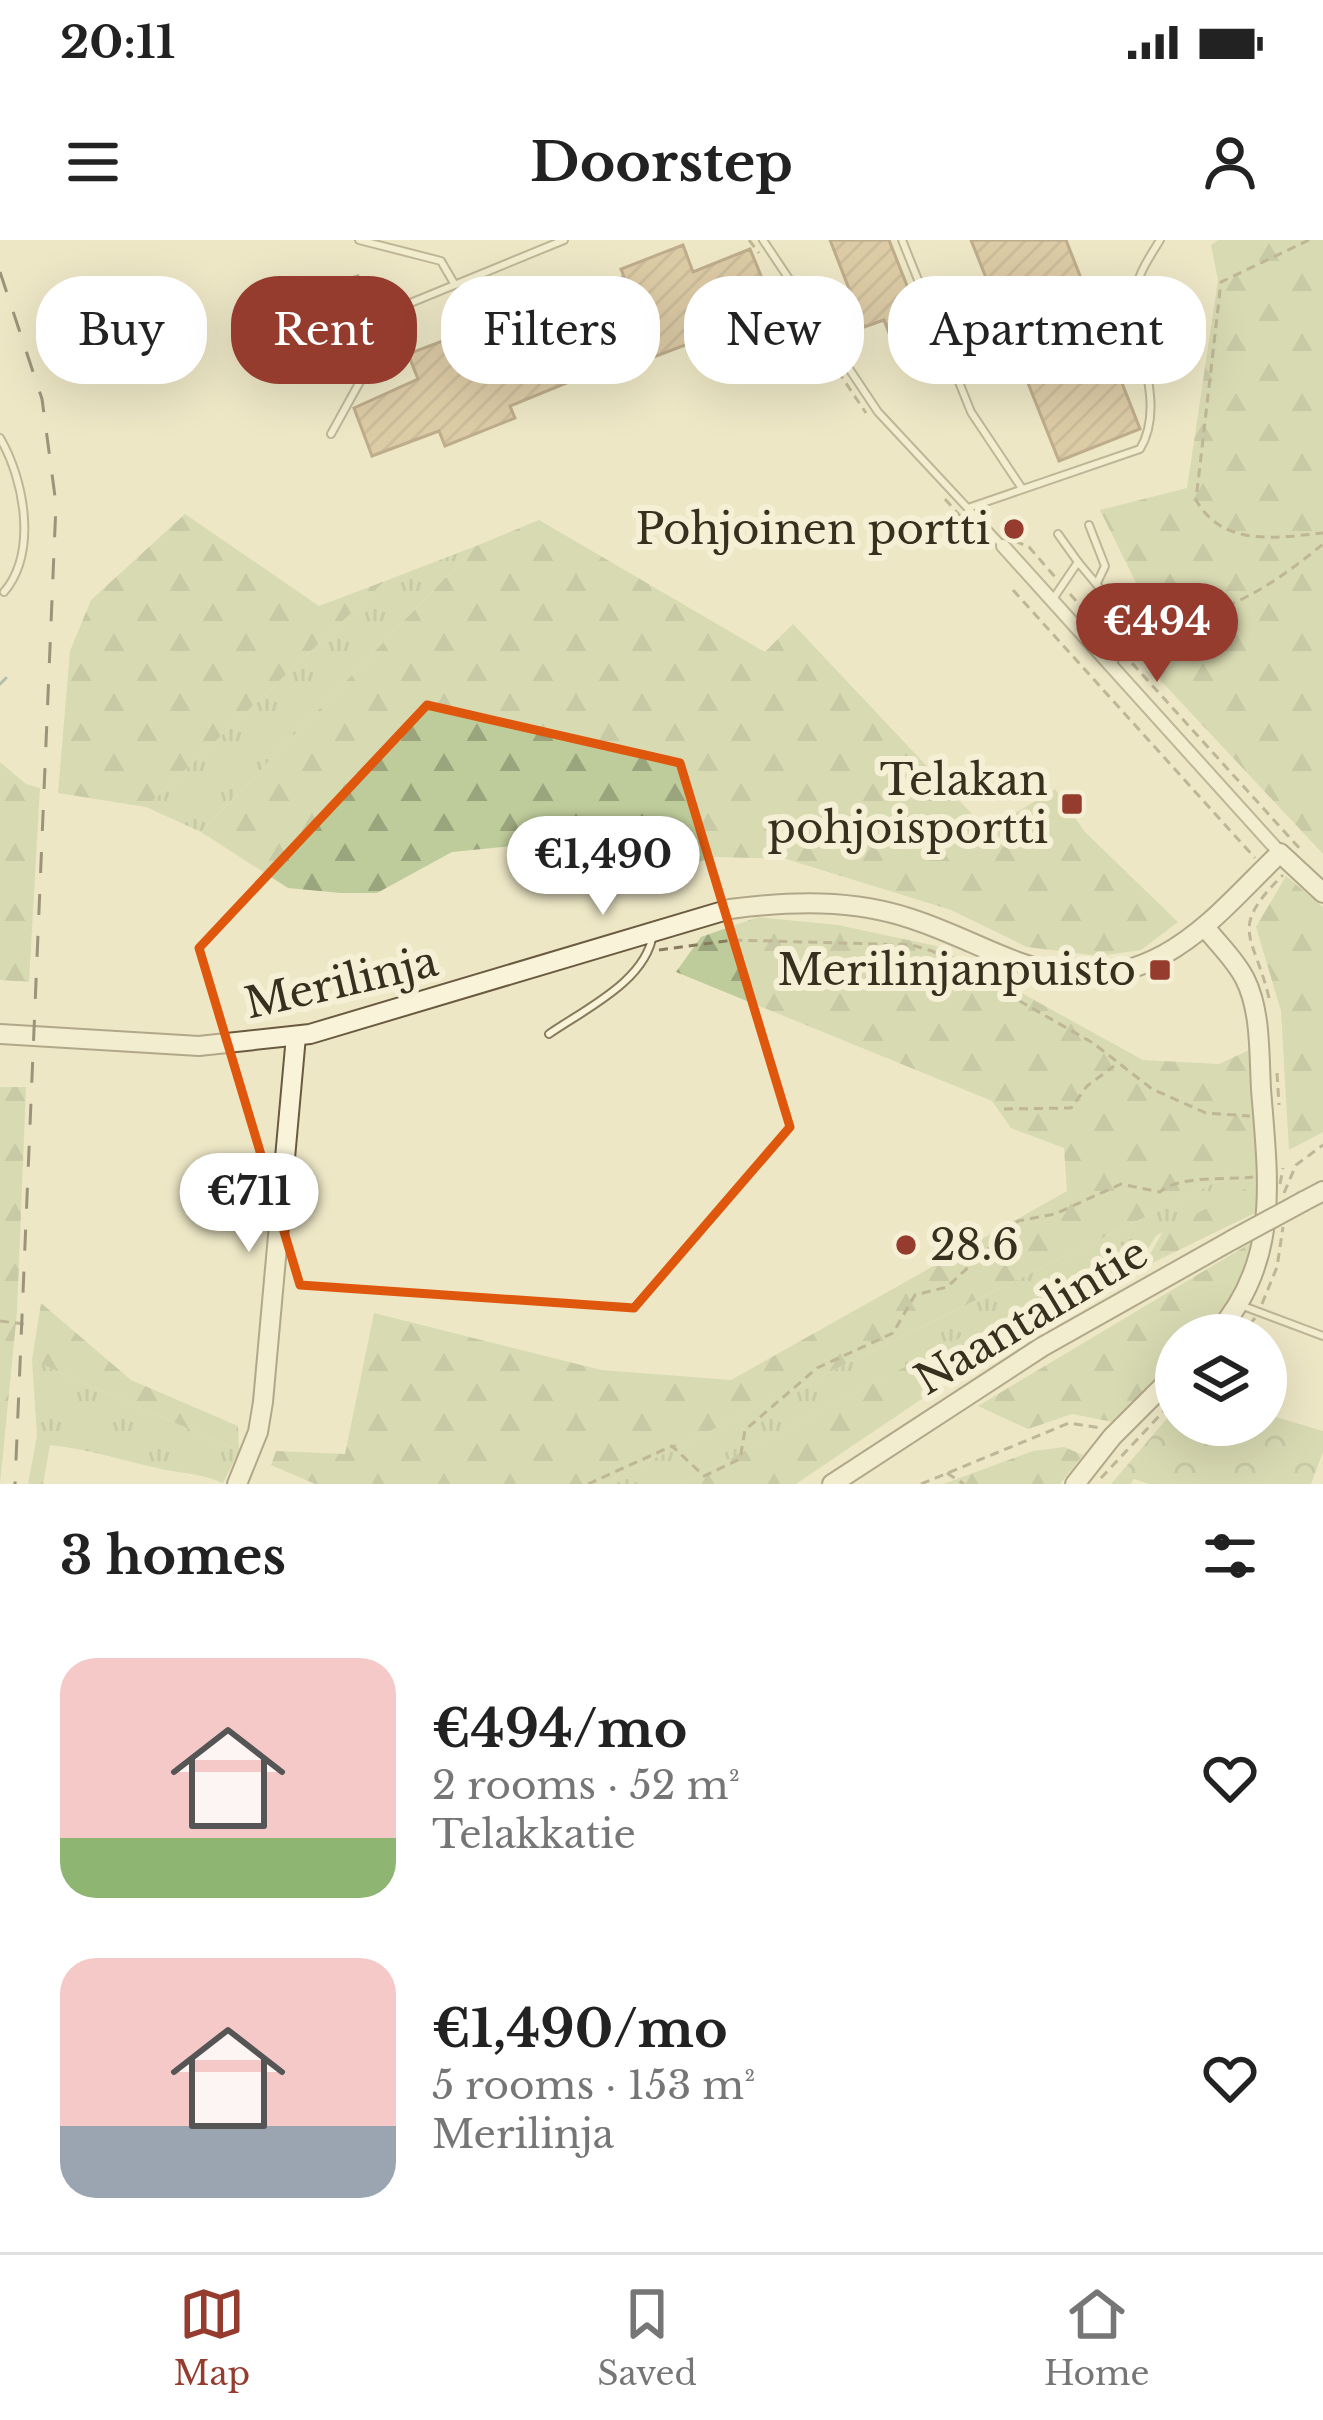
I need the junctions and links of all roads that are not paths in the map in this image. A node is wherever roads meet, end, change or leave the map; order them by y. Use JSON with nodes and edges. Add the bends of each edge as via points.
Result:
{"nodes":[{"id":1,"x":359,"y":240,"type":"edge"},
{"id":2,"x":564,"y":240,"type":"edge"},
{"id":3,"x":764,"y":240,"type":"edge"},
{"id":4,"x":902,"y":240,"type":"edge"},
{"id":5,"x":1160,"y":240,"type":"edge"},
{"id":6,"x":450,"y":276,"type":"edge"},
{"id":7,"x":477,"y":276,"type":"edge"},
{"id":8,"x":441,"y":291,"type":"edge"},
{"id":9,"x":331,"y":434,"type":"dead end"},
{"id":10,"x":0,"y":438,"type":"edge"},
{"id":11,"x":1021,"y":487,"type":"junction"},
{"id":12,"x":968,"y":508,"type":"junction"},
{"id":13,"x":1089,"y":525,"type":"dead end"},
{"id":14,"x":1058,"y":534,"type":"dead end"},
{"id":15,"x":1006,"y":542,"type":"joint"},
{"id":16,"x":1078,"y":562,"type":"junction"},
{"id":17,"x":1097,"y":584,"type":"junction"},
{"id":18,"x":4,"y":592,"type":"dead end"},
{"id":19,"x":1052,"y":602,"type":"junction"},
{"id":20,"x":1112,"y":670,"type":"junction"},
{"id":21,"x":1280,"y":853,"type":"junction"},
{"id":22,"x":1323,"y":893,"type":"edge"},
{"id":23,"x":1204,"y":928,"type":"junction"},
{"id":24,"x":652,"y":941,"type":"junction"},
{"id":25,"x":0,"y":1034,"type":"edge"},
{"id":26,"x":549,"y":1034,"type":"dead end"},
{"id":27,"x":296,"y":1036,"type":"junction"},
{"id":28,"x":1323,"y":1191,"type":"edge"},
{"id":29,"x":1286,"y":1194,"type":"junction"},
{"id":30,"x":1248,"y":1309,"type":"junction"},
{"id":31,"x":1242,"y":1314,"type":"edge"},
{"id":32,"x":1323,"y":1336,"type":"edge"},
{"id":33,"x":1155,"y":1395,"type":"edge"},
{"id":34,"x":237,"y":1484,"type":"edge"},
{"id":35,"x":832,"y":1484,"type":"edge"},
{"id":36,"x":1075,"y":1484,"type":"edge"}],
"edges":[{"from":1,"to":6,"type":"lane","via":[[441,261]]},
{"from":2,"to":7,"type":"lane"},
{"from":3,"to":12,"type":"lane","via":[[878,412]]},
{"from":4,"to":11,"type":"lane","via":[[971,412]]},
{"from":5,"to":11,"type":"lane","via":[[1138,280],[1148,435],[1131,455]]},
{"from":8,"to":9,"type":"lane","via":[[386,313],[378,349]]},
{"from":10,"to":18,"type":"lane","via":[[22,494],[19,566]]},
{"from":11,"to":12,"type":"lane"},
{"from":12,"to":15,"type":"lane"},
{"from":13,"to":17,"type":"lane","via":[[1105,566]]},
{"from":14,"to":16,"type":"lane"},
{"from":15,"to":19,"type":"street"},
{"from":16,"to":17,"type":"lane"},
{"from":16,"to":19,"type":"lane"},
{"from":17,"to":20,"type":"lane","via":[[1118,610]]},
{"from":19,"to":20,"type":"street"},
{"from":20,"to":21,"type":"street"},
{"from":21,"to":22,"type":"street"},
{"from":21,"to":23,"type":"street","name":"Merilinja","via":[[1270,874]]},
{"from":23,"to":24,"type":"street","name":"Merilinja","via":[[1139,965],[1068,976],[854,906],[777,903]]},
{"from":23,"to":29,"type":"street","via":[[1249,989],[1263,1114]]},
{"from":24,"to":26,"type":"lane","via":[[638,970]]},
{"from":24,"to":27,"type":"street","name":"Merilinja"},
{"from":25,"to":27,"type":"street","name":"Merilinja","via":[[199,1046]]},
{"from":27,"to":34,"type":"street","via":[[262,1402]]},
{"from":28,"to":29,"type":"street","name":"Naantalintie"},
{"from":29,"to":30,"type":"street","via":[[1266,1234]]},
{"from":29,"to":35,"type":"street","name":"Naantalintie","bridge":true,"via":[[1278,1216],[1042,1347]]},
{"from":30,"to":31,"type":"street"},
{"from":30,"to":32,"type":"lane"},
{"from":33,"to":36,"type":"street"}]}
